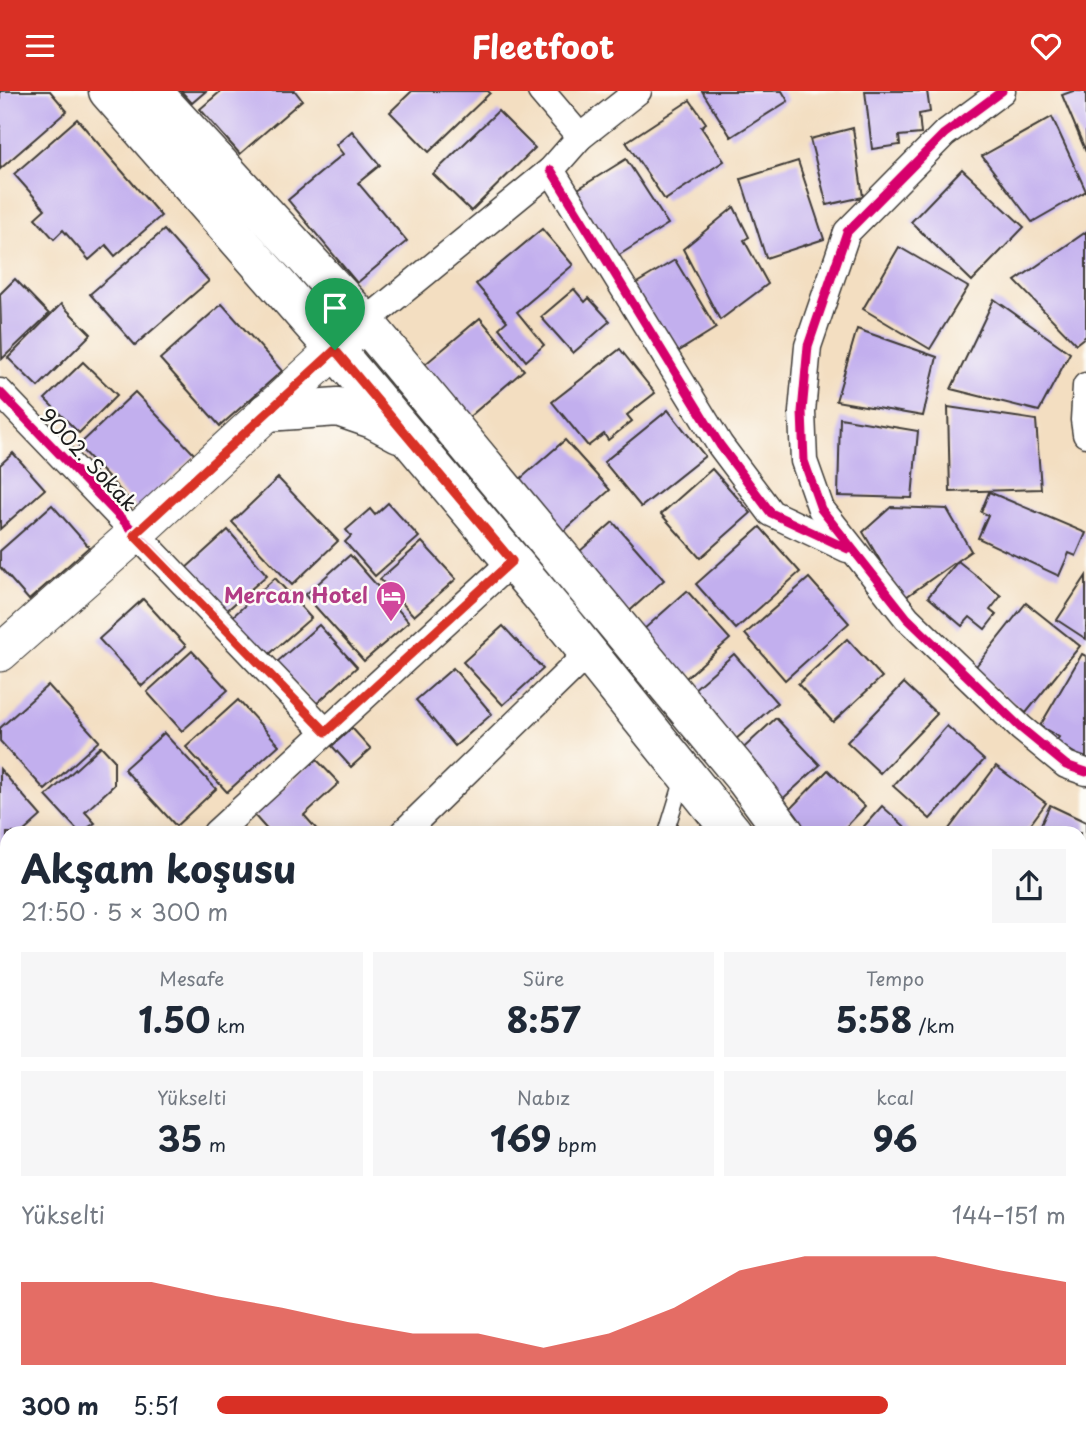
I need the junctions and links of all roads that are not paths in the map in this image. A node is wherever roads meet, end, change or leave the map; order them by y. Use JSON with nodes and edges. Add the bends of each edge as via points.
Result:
{"nodes":[{"id":1,"x":108,"y":91,"type":"edge"},
{"id":2,"x":152,"y":91,"type":"edge"},
{"id":3,"x":541,"y":91,"type":"edge"},
{"id":4,"x":638,"y":91,"type":"edge"},
{"id":5,"x":1002,"y":91,"type":"edge"},
{"id":6,"x":580,"y":137,"type":"junction"},
{"id":7,"x":551,"y":170,"type":"junction"},
{"id":8,"x":365,"y":322,"type":"junction"},
{"id":9,"x":335,"y":350,"type":"junction"},
{"id":10,"x":1086,"y":386,"type":"edge"},
{"id":11,"x":0,"y":392,"type":"edge"},
{"id":12,"x":267,"y":412,"type":"junction"},
{"id":13,"x":1086,"y":434,"type":"edge"},
{"id":14,"x":409,"y":439,"type":"junction"},
{"id":15,"x":134,"y":535,"type":"junction"},
{"id":16,"x":851,"y":551,"type":"junction"},
{"id":17,"x":512,"y":561,"type":"junction"},
{"id":18,"x":0,"y":653,"type":"edge"},
{"id":19,"x":587,"y":654,"type":"junction"},
{"id":20,"x":326,"y":732,"type":"junction"},
{"id":21,"x":1086,"y":772,"type":"edge"},
{"id":22,"x":684,"y":773,"type":"junction"},
{"id":23,"x":224,"y":826,"type":"edge"},
{"id":24,"x":409,"y":826,"type":"edge"},
{"id":25,"x":668,"y":826,"type":"edge"},
{"id":26,"x":727,"y":826,"type":"edge"},
{"id":27,"x":780,"y":826,"type":"edge"}],
"edges":[{"from":1,"to":9,"type":"main road"},
{"from":2,"to":8,"type":"main road"},
{"from":3,"to":6,"type":"street"},
{"from":4,"to":6,"type":"street"},
{"from":5,"to":16,"type":"street","via":[[944,134],[847,232],[822,297],[808,346],[802,412],[804,461],[821,509]]},
{"from":6,"to":7,"type":"street"},
{"from":7,"to":8,"type":"street"},
{"from":7,"to":16,"type":"street","via":[[720,445],[771,513]]},
{"from":8,"to":9,"type":"main road"},
{"from":8,"to":27,"type":"main road"},
{"from":9,"to":12,"type":"main road"},
{"from":9,"to":14,"type":"main road"},
{"from":10,"to":13,"type":"street"},
{"from":11,"to":15,"type":"street","name":"9002. Sokak"},
{"from":12,"to":14,"type":"main road","via":[[338,407]]},
{"from":12,"to":15,"type":"main road"},
{"from":14,"to":17,"type":"main road"},
{"from":15,"to":18,"type":"main road"},
{"from":15,"to":20,"type":"street","name":"9002. Sokak"},
{"from":16,"to":21,"type":"street","via":[[907,618],[1021,728],[1066,765]]},
{"from":17,"to":19,"type":"main road"},
{"from":17,"to":20,"type":"street"},
{"from":19,"to":22,"type":"main road"},
{"from":19,"to":24,"type":"street"},
{"from":20,"to":23,"type":"street"},
{"from":22,"to":25,"type":"lane"},
{"from":22,"to":26,"type":"main road"}]}
